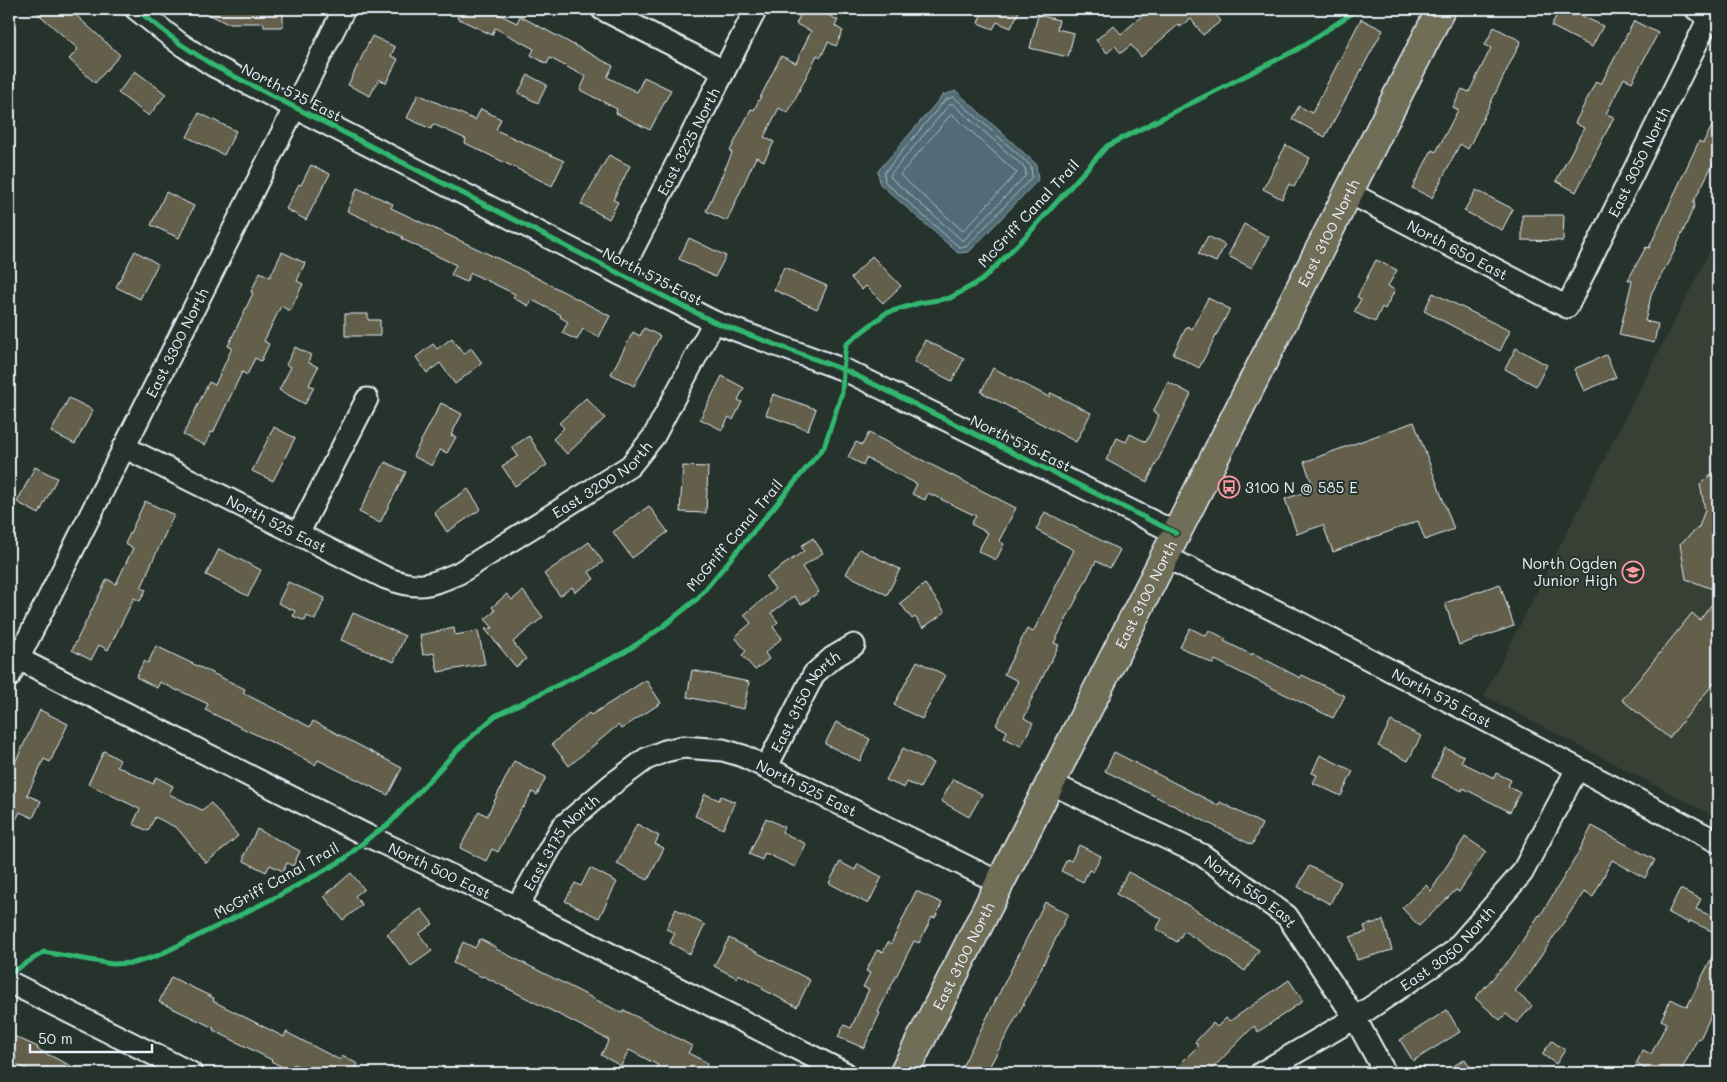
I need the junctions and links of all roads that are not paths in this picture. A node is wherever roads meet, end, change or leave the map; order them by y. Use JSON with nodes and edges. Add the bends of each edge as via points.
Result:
{"nodes":[{"id":1,"x":136,"y":9,"type":"edge"},
{"id":2,"x":344,"y":9,"type":"edge"},
{"id":3,"x":602,"y":9,"type":"edge"},
{"id":4,"x":756,"y":9,"type":"edge"},
{"id":5,"x":1441,"y":9,"type":"edge"},
{"id":6,"x":1703,"y":12,"type":"edge"},
{"id":7,"x":724,"y":71,"type":"junction"},
{"id":8,"x":294,"y":107,"type":"junction"},
{"id":9,"x":1348,"y":192,"type":"junction"},
{"id":10,"x":620,"y":274,"type":"junction"},
{"id":11,"x":1567,"y":307,"type":"joint"},
{"id":12,"x":714,"y":322,"type":"junction"},
{"id":13,"x":367,"y":399,"type":"dead end"},
{"id":14,"x":124,"y":447,"type":"junction"},
{"id":15,"x":298,"y":534,"type":"junction"},
{"id":16,"x":1170,"y":544,"type":"junction"},
{"id":17,"x":435,"y":584,"type":"joint"},
{"id":18,"x":854,"y":645,"type":"dead end"},
{"id":19,"x":12,"y":663,"type":"edge"},
{"id":20,"x":766,"y":768,"type":"junction"},
{"id":21,"x":1577,"y":769,"type":"junction"},
{"id":22,"x":1050,"y":783,"type":"junction"},
{"id":23,"x":611,"y":784,"type":"joint"},
{"id":24,"x":1718,"y":842,"type":"edge"},
{"id":25,"x":1000,"y":883,"type":"junction"},
{"id":26,"x":517,"y":906,"type":"junction"},
{"id":27,"x":9,"y":982,"type":"edge"},
{"id":28,"x":1355,"y":1018,"type":"junction"},
{"id":29,"x":191,"y":1073,"type":"edge"},
{"id":30,"x":845,"y":1073,"type":"edge"},
{"id":31,"x":904,"y":1073,"type":"edge"},
{"id":32,"x":1261,"y":1073,"type":"edge"},
{"id":33,"x":1385,"y":1073,"type":"edge"}],
"edges":[{"from":1,"to":8,"type":"street","name":"North 575 East","via":[[214,66]]},
{"from":2,"to":8,"type":"street","name":"East 3300 North"},
{"from":3,"to":7,"type":"street"},
{"from":4,"to":7,"type":"street","name":"East 3225 North"},
{"from":5,"to":9,"type":"main road","name":"East 3100 North"},
{"from":6,"to":11,"type":"street","name":"East 3050 North"},
{"from":7,"to":10,"type":"street","name":"East 3225 North"},
{"from":8,"to":10,"type":"street","name":"North 575 East"},
{"from":8,"to":14,"type":"street","name":"East 3300 North"},
{"from":9,"to":11,"type":"street","name":"North 650 East"},
{"from":9,"to":16,"type":"main road","name":"East 3100 North"},
{"from":10,"to":12,"type":"street","name":"North 575 East"},
{"from":12,"to":16,"type":"street","name":"North 575 East","via":[[847,371]]},
{"from":12,"to":17,"type":"street","name":"East 3200 North","via":[[654,436],[630,466],[459,573]]},
{"from":13,"to":15,"type":"street"},
{"from":14,"to":15,"type":"street","name":"North 525 East"},
{"from":14,"to":19,"type":"street","name":"East 3300 North"},
{"from":15,"to":17,"type":"street","name":"North 525 East","via":[[386,578],[419,586]]},
{"from":16,"to":21,"type":"street","name":"North 575 East","via":[[1298,622]]},
{"from":16,"to":22,"type":"main road","name":"East 3100 North"},
{"from":18,"to":20,"type":"street","name":"East 3150 North","via":[[814,674]]},
{"from":19,"to":26,"type":"street","name":"North 500 East"},
{"from":20,"to":23,"type":"street","name":"North 525 East","via":[[723,750],[683,747],[646,759]]},
{"from":20,"to":25,"type":"street","name":"North 525 East"},
{"from":21,"to":24,"type":"street","name":"North 575 East"},
{"from":21,"to":28,"type":"street","name":"East 3050 North","via":[[1522,873],[1453,952]]},
{"from":22,"to":25,"type":"main road","name":"East 3100 North"},
{"from":22,"to":28,"type":"street","name":"North 550 East","via":[[1202,855],[1288,916]]},
{"from":23,"to":26,"type":"street","name":"East 3175 North","via":[[562,827]]},
{"from":25,"to":31,"type":"main road","name":"East 3100 North"},
{"from":26,"to":30,"type":"street","name":"North 500 East"},
{"from":27,"to":29,"type":"street"},
{"from":28,"to":32,"type":"street","name":"East 3050 North"},
{"from":28,"to":33,"type":"street","name":"North 550 East"}]}
